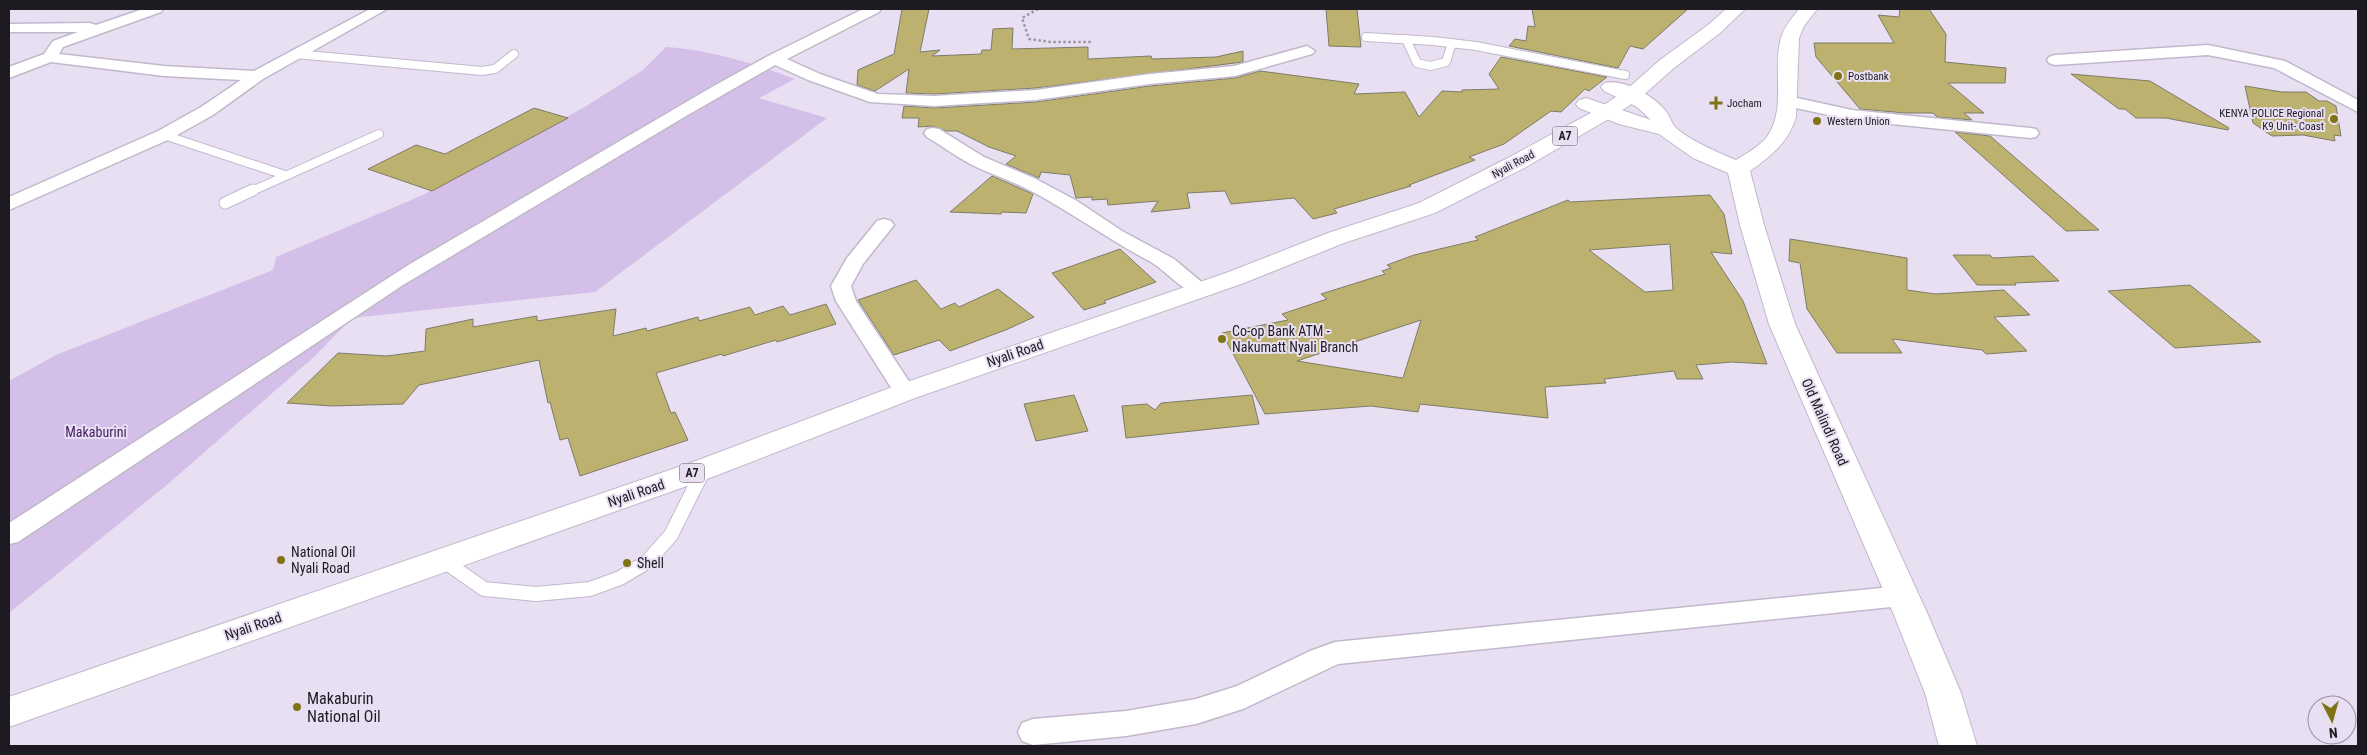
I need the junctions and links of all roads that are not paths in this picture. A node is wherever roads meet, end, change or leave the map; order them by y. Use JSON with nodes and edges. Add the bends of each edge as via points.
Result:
{"nodes":[{"id":1,"x":156,"y":9,"type":"edge"},
{"id":2,"x":380,"y":9,"type":"edge"},
{"id":3,"x":874,"y":9,"type":"edge"},
{"id":4,"x":1711,"y":9,"type":"edge"},
{"id":5,"x":1736,"y":9,"type":"edge"},
{"id":6,"x":1808,"y":9,"type":"edge"},
{"id":7,"x":108,"y":26,"type":"junction"},
{"id":8,"x":9,"y":28,"type":"edge"},
{"id":9,"x":1366,"y":38,"type":"dead end"},
{"id":10,"x":1406,"y":39,"type":"junction"},
{"id":11,"x":1452,"y":42,"type":"junction"},
{"id":12,"x":1307,"y":51,"type":"dead end"},
{"id":13,"x":296,"y":54,"type":"junction"},
{"id":14,"x":514,"y":54,"type":"dead end"},
{"id":15,"x":49,"y":57,"type":"junction"},
{"id":16,"x":774,"y":59,"type":"junction"},
{"id":17,"x":2055,"y":60,"type":"dead end"},
{"id":18,"x":9,"y":73,"type":"edge"},
{"id":19,"x":257,"y":76,"type":"junction"},
{"id":20,"x":1618,"y":81,"type":"junction"},
{"id":21,"x":1632,"y":95,"type":"junction"},
{"id":22,"x":1788,"y":102,"type":"junction"},
{"id":23,"x":2357,"y":105,"type":"edge"},
{"id":24,"x":1596,"y":108,"type":"junction"},
{"id":25,"x":1666,"y":130,"type":"junction"},
{"id":26,"x":933,"y":133,"type":"dead end"},
{"id":27,"x":2030,"y":133,"type":"dead end"},
{"id":28,"x":379,"y":134,"type":"dead end"},
{"id":29,"x":164,"y":135,"type":"junction"},
{"id":30,"x":1738,"y":169,"type":"junction"},
{"id":31,"x":285,"y":175,"type":"junction"},
{"id":32,"x":225,"y":203,"type":"dead end"},
{"id":33,"x":9,"y":204,"type":"edge"},
{"id":34,"x":884,"y":225,"type":"dead end"},
{"id":35,"x":1201,"y":290,"type":"junction"},
{"id":36,"x":904,"y":392,"type":"junction"},
{"id":37,"x":704,"y":469,"type":"junction"},
{"id":38,"x":9,"y":535,"type":"edge"},
{"id":39,"x":444,"y":561,"type":"junction"},
{"id":40,"x":1901,"y":596,"type":"junction"},
{"id":41,"x":9,"y":712,"type":"edge"},
{"id":42,"x":1033,"y":732,"type":"dead end"},
{"id":43,"x":1958,"y":746,"type":"edge"}],
"edges":[{"from":1,"to":7,"type":"street"},
{"from":2,"to":13,"type":"street"},
{"from":3,"to":16,"type":"street"},
{"from":4,"to":20,"type":"main road","name":"Nyali Road","number":"A7"},
{"from":5,"to":21,"type":"main road","name":"Nyali Road","number":"A7"},
{"from":6,"to":22,"type":"main road","via":[[1789,39]]},
{"from":7,"to":8,"type":"street"},
{"from":7,"to":15,"type":"street","via":[[58,44]]},
{"from":9,"to":10,"type":"lane"},
{"from":10,"to":11,"type":"lane"},
{"from":10,"to":11,"type":"lane","via":[[1417,63],[1430,66],[1446,62]]},
{"from":11,"to":20,"type":"lane","via":[[1544,56]]},
{"from":12,"to":16,"type":"street","via":[[1235,71],[1036,95],[934,101],[876,99]]},
{"from":13,"to":14,"type":"lane","via":[[482,71],[495,69]]},
{"from":13,"to":19,"type":"street"},
{"from":15,"to":18,"type":"street"},
{"from":15,"to":19,"type":"street","via":[[164,71]]},
{"from":16,"to":38,"type":"street","via":[[396,281]]},
{"from":17,"to":23,"type":"street","via":[[2208,50],[2279,64]]},
{"from":19,"to":29,"type":"street","via":[[207,111]]},
{"from":20,"to":21,"type":"main road"},
{"from":20,"to":24,"type":"main road","name":"Nyali Road","number":"A7"},
{"from":21,"to":24,"type":"main road","name":"Nyali Road","number":"A7"},
{"from":21,"to":25,"type":"main road","via":[[1660,114]]},
{"from":22,"to":27,"type":"street","via":[[1852,116]]},
{"from":22,"to":30,"type":"main road","via":[[1776,140]]},
{"from":24,"to":25,"type":"main road"},
{"from":24,"to":35,"type":"main road","name":"Nyali Road","number":"A7","via":[[1518,162],[1428,208],[1372,225]]},
{"from":25,"to":30,"type":"main road","via":[[1701,153]]},
{"from":26,"to":35,"type":"street","via":[[978,161],[1028,182],[1070,206],[1167,264]]},
{"from":28,"to":31,"type":"lane"},
{"from":29,"to":31,"type":"lane"},
{"from":29,"to":33,"type":"street"},
{"from":30,"to":40,"type":"main road","name":"Old Malindi Road","via":[[1782,324]]},
{"from":31,"to":32,"type":"lane"},
{"from":34,"to":36,"type":"street","via":[[854,262],[842,286],[846,302]]},
{"from":35,"to":36,"type":"main road","name":"Nyali Road","number":"A7"},
{"from":36,"to":37,"type":"main road","name":"Nyali Road","number":"A7"},
{"from":37,"to":39,"type":"main road","name":"Nyali Road","number":"A7"},
{"from":37,"to":39,"type":"lane","via":[[671,536],[647,562],[605,584],[590,589],[536,594],[484,589]]},
{"from":39,"to":41,"type":"main road","name":"Nyali Road","number":"A7"},
{"from":40,"to":42,"type":"street","via":[[1335,653],[1217,706],[1168,717]]},
{"from":40,"to":43,"type":"main road","name":"Old Malindi Road","via":[[1943,693]]}]}
